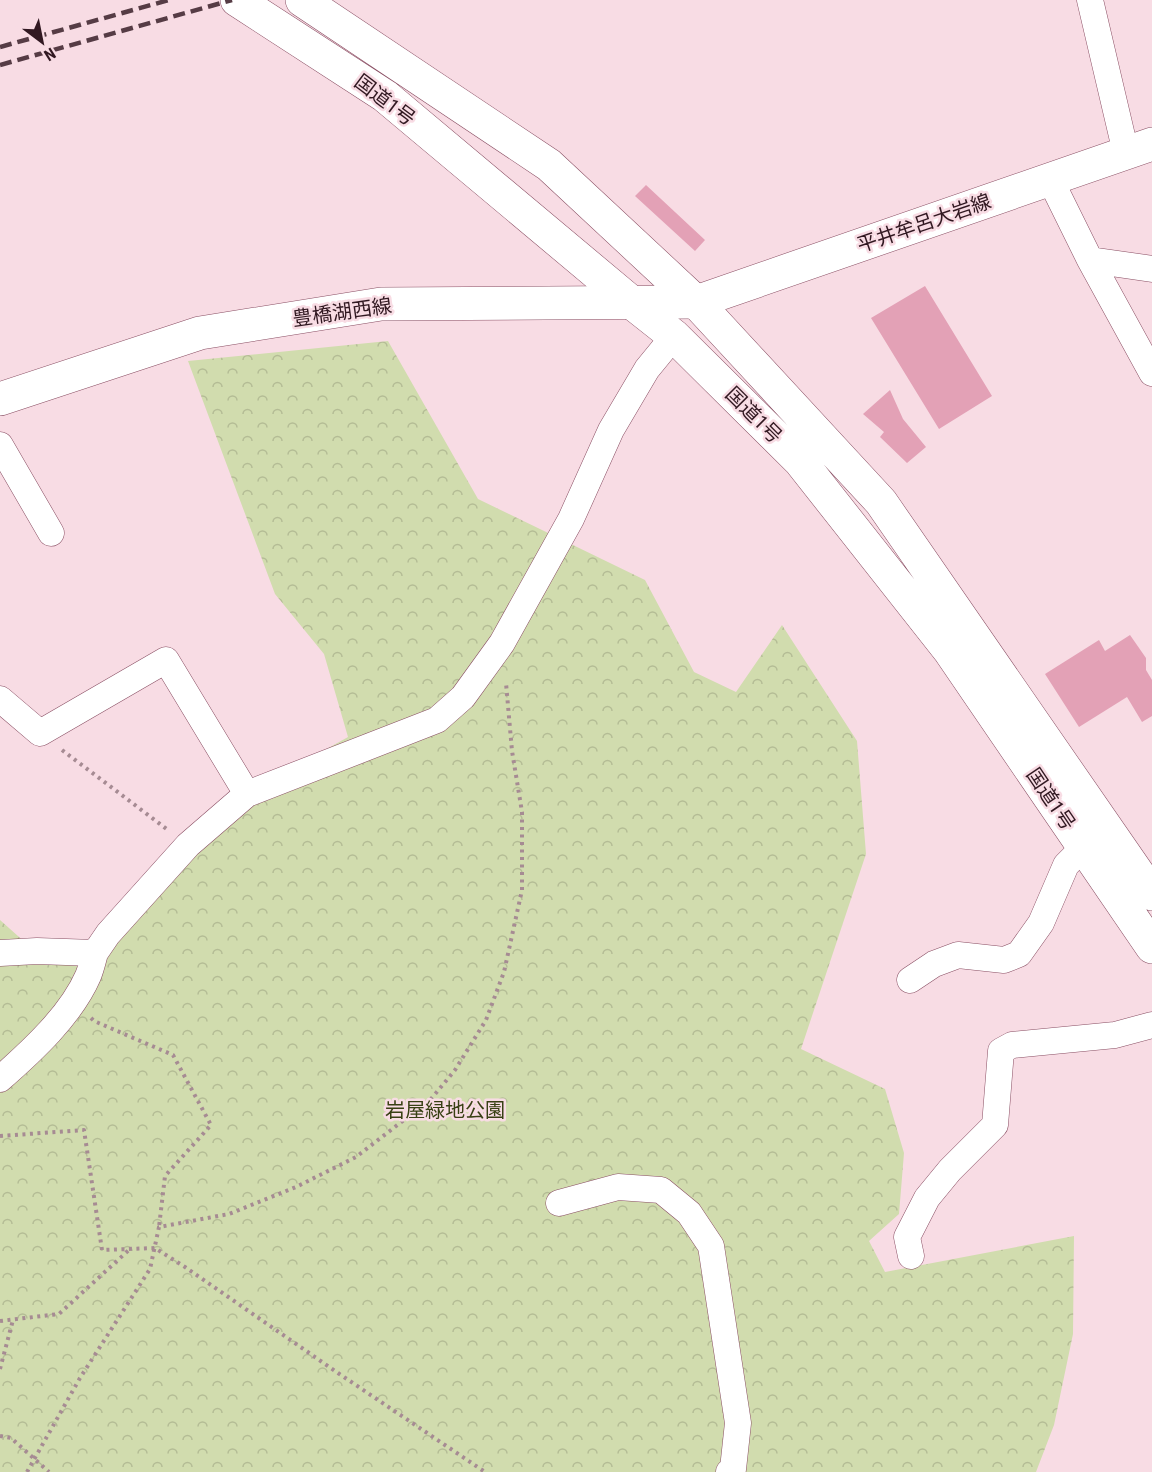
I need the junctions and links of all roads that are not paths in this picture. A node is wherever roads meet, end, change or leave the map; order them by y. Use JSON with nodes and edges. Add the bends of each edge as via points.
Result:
{"nodes":[{"id":1,"x":237,"y":0,"type":"edge"},
{"id":2,"x":302,"y":0,"type":"edge"},
{"id":3,"x":1090,"y":0,"type":"edge"},
{"id":4,"x":1139,"y":149,"type":"edge"},
{"id":5,"x":1050,"y":179,"type":"junction"},
{"id":6,"x":1090,"y":260,"type":"junction"},
{"id":7,"x":1152,"y":269,"type":"edge"},
{"id":8,"x":631,"y":302,"type":"junction"},
{"id":9,"x":696,"y":302,"type":"junction"},
{"id":10,"x":674,"y":336,"type":"junction"},
{"id":11,"x":1152,"y":373,"type":"edge"},
{"id":12,"x":0,"y":399,"type":"edge"},
{"id":13,"x":0,"y":445,"type":"edge"},
{"id":14,"x":51,"y":533,"type":"dead end"},
{"id":15,"x":0,"y":699,"type":"edge"},
{"id":16,"x":247,"y":794,"type":"junction"},
{"id":17,"x":1084,"y":847,"type":"junction"},
{"id":18,"x":1148,"y":877,"type":"edge"},
{"id":19,"x":1152,"y":947,"type":"edge"},
{"id":20,"x":0,"y":953,"type":"edge"},
{"id":21,"x":95,"y":953,"type":"junction"},
{"id":22,"x":910,"y":980,"type":"dead end"},
{"id":23,"x":1152,"y":1025,"type":"edge"},
{"id":24,"x":0,"y":1079,"type":"edge"},
{"id":25,"x":559,"y":1203,"type":"dead end"},
{"id":26,"x":911,"y":1256,"type":"dead end"},
{"id":27,"x":729,"y":1472,"type":"edge"}],
"edges":[{"from":1,"to":8,"type":"main road","name":"国道1号","via":[[385,96]]},
{"from":2,"to":9,"type":"main road","name":"国道1号","via":[[549,165]]},
{"from":3,"to":4,"type":"street"},
{"from":4,"to":5,"type":"main road","name":"平井牟呂大岩線"},
{"from":5,"to":6,"type":"street"},
{"from":5,"to":9,"type":"main road","name":"平井牟呂大岩線"},
{"from":6,"to":7,"type":"street"},
{"from":6,"to":11,"type":"street"},
{"from":8,"to":9,"type":"main road","name":"豊橋湖西線"},
{"from":8,"to":10,"type":"main road","name":"国道1号"},
{"from":8,"to":12,"type":"main road","name":"豊橋湖西線","via":[[381,304],[200,333]]},
{"from":9,"to":18,"type":"main road","name":"国道1号","via":[[881,502]]},
{"from":10,"to":16,"type":"street","via":[[646,369],[611,430],[571,519],[502,644],[463,697],[437,720]]},
{"from":10,"to":17,"type":"main road","name":"国道1号","via":[[800,461],[949,650]]},
{"from":13,"to":14,"type":"street"},
{"from":15,"to":16,"type":"street","via":[[40,733],[166,660]]},
{"from":16,"to":21,"type":"street","via":[[188,845]]},
{"from":17,"to":19,"type":"main road","name":"国道1号"},
{"from":17,"to":22,"type":"street","via":[[1066,865],[1041,923],[1019,954],[1004,960],[958,955],[934,964]]},
{"from":20,"to":21,"type":"street"},
{"from":21,"to":24,"type":"street","via":[[88,975],[54,1027]]},
{"from":23,"to":26,"type":"street","via":[[1115,1035],[1012,1044],[1001,1051],[995,1125],[927,1198],[908,1237]]},
{"from":25,"to":27,"type":"street","via":[[618,1187],[661,1190],[689,1213],[711,1246],[738,1423],[733,1469]]}]}
